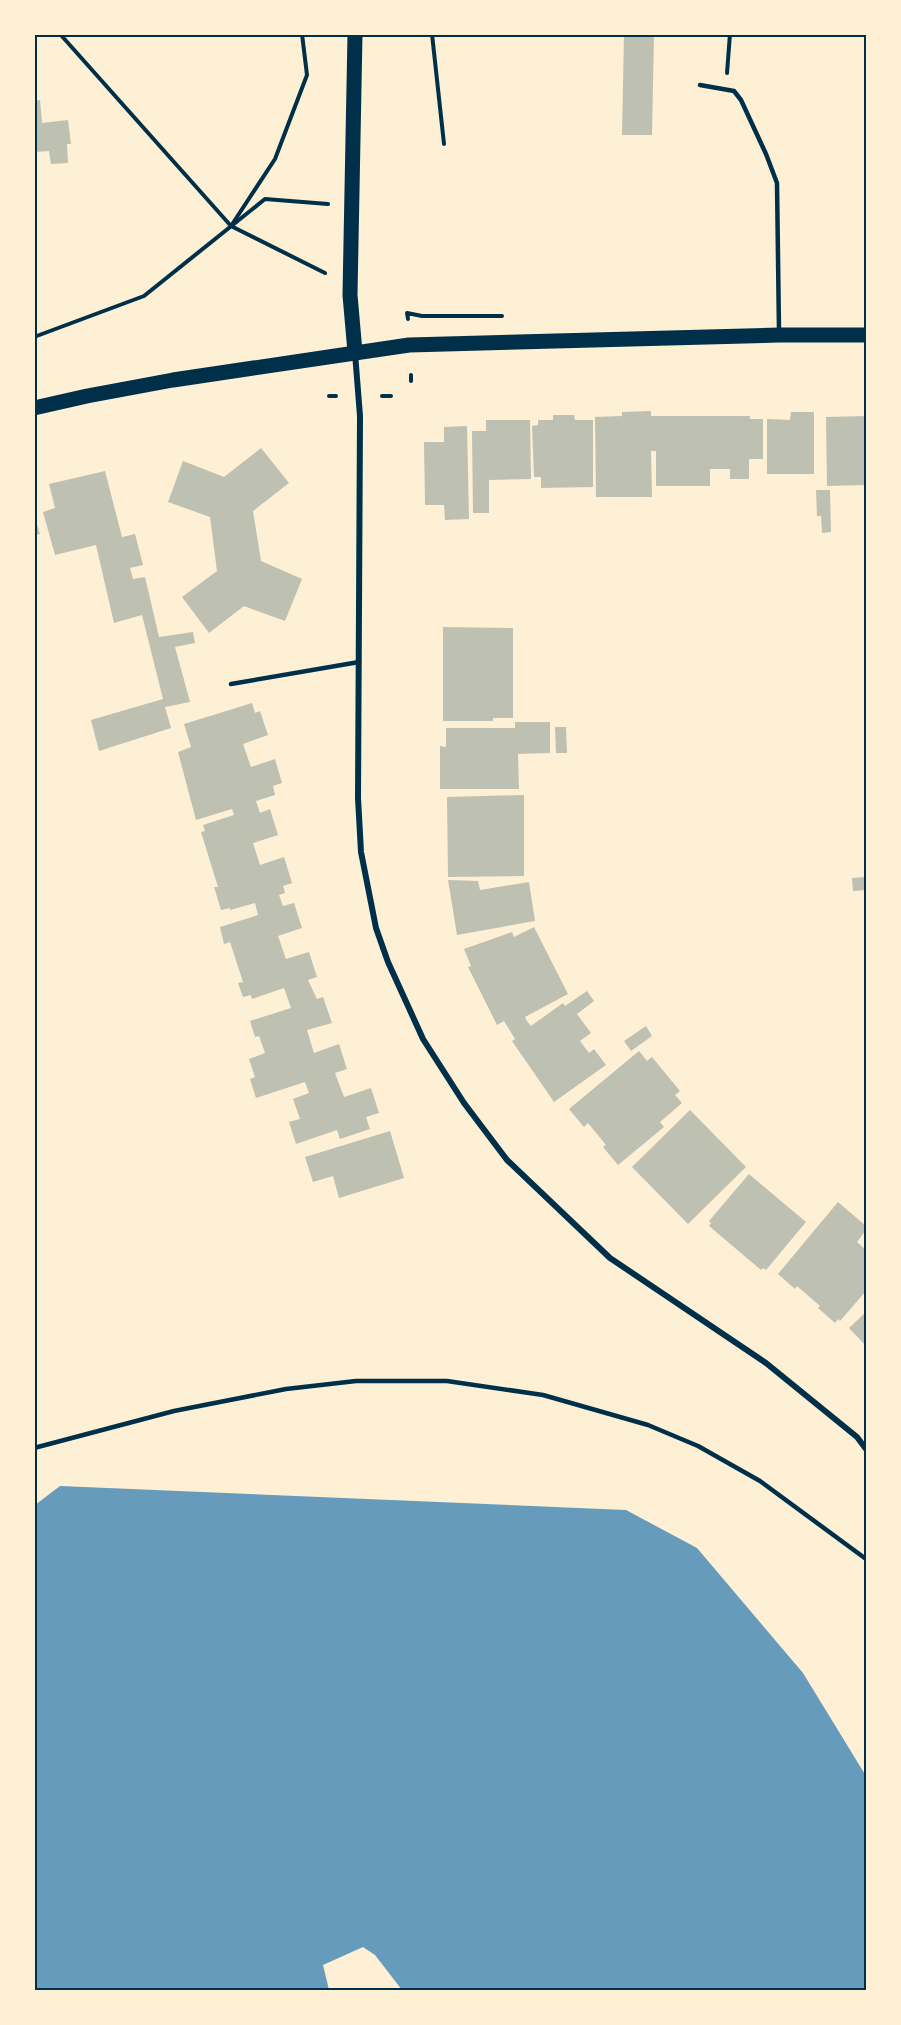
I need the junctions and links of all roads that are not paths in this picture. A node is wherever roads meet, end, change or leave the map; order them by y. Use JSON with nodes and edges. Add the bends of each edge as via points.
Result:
{"nodes":[{"id":1,"x":355,"y":34,"type":"edge"},
{"id":2,"x":700,"y":85,"type":"dead end"},
{"id":3,"x":779,"y":335,"type":"junction"},
{"id":4,"x":867,"y":335,"type":"edge"},
{"id":5,"x":355,"y":352,"type":"junction"},
{"id":6,"x":34,"y":408,"type":"edge"},
{"id":7,"x":359,"y":662,"type":"junction"},
{"id":8,"x":231,"y":684,"type":"dead end"},
{"id":9,"x":34,"y":1448,"type":"edge"},
{"id":10,"x":867,"y":1449,"type":"edge"},
{"id":11,"x":867,"y":1559,"type":"edge"}],
"edges":[{"from":1,"to":5,"type":"main road","via":[[350,295]]},
{"from":2,"to":3,"type":"lane","via":[[734,91],[777,183]]},
{"from":3,"to":4,"type":"main road"},
{"from":3,"to":5,"type":"main road","via":[[409,345]]},
{"from":5,"to":6,"type":"main road","via":[[117,390]]},
{"from":5,"to":7,"type":"street","via":[[360,416]]},
{"from":7,"to":8,"type":"lane"},
{"from":7,"to":10,"type":"street","via":[[361,852],[376,928],[423,1039],[464,1103],[507,1160],[610,1258],[766,1363]]},
{"from":9,"to":11,"type":"lane","via":[[174,1411],[286,1389],[356,1381],[447,1381],[543,1395],[648,1425],[698,1446],[760,1481]]}]}
